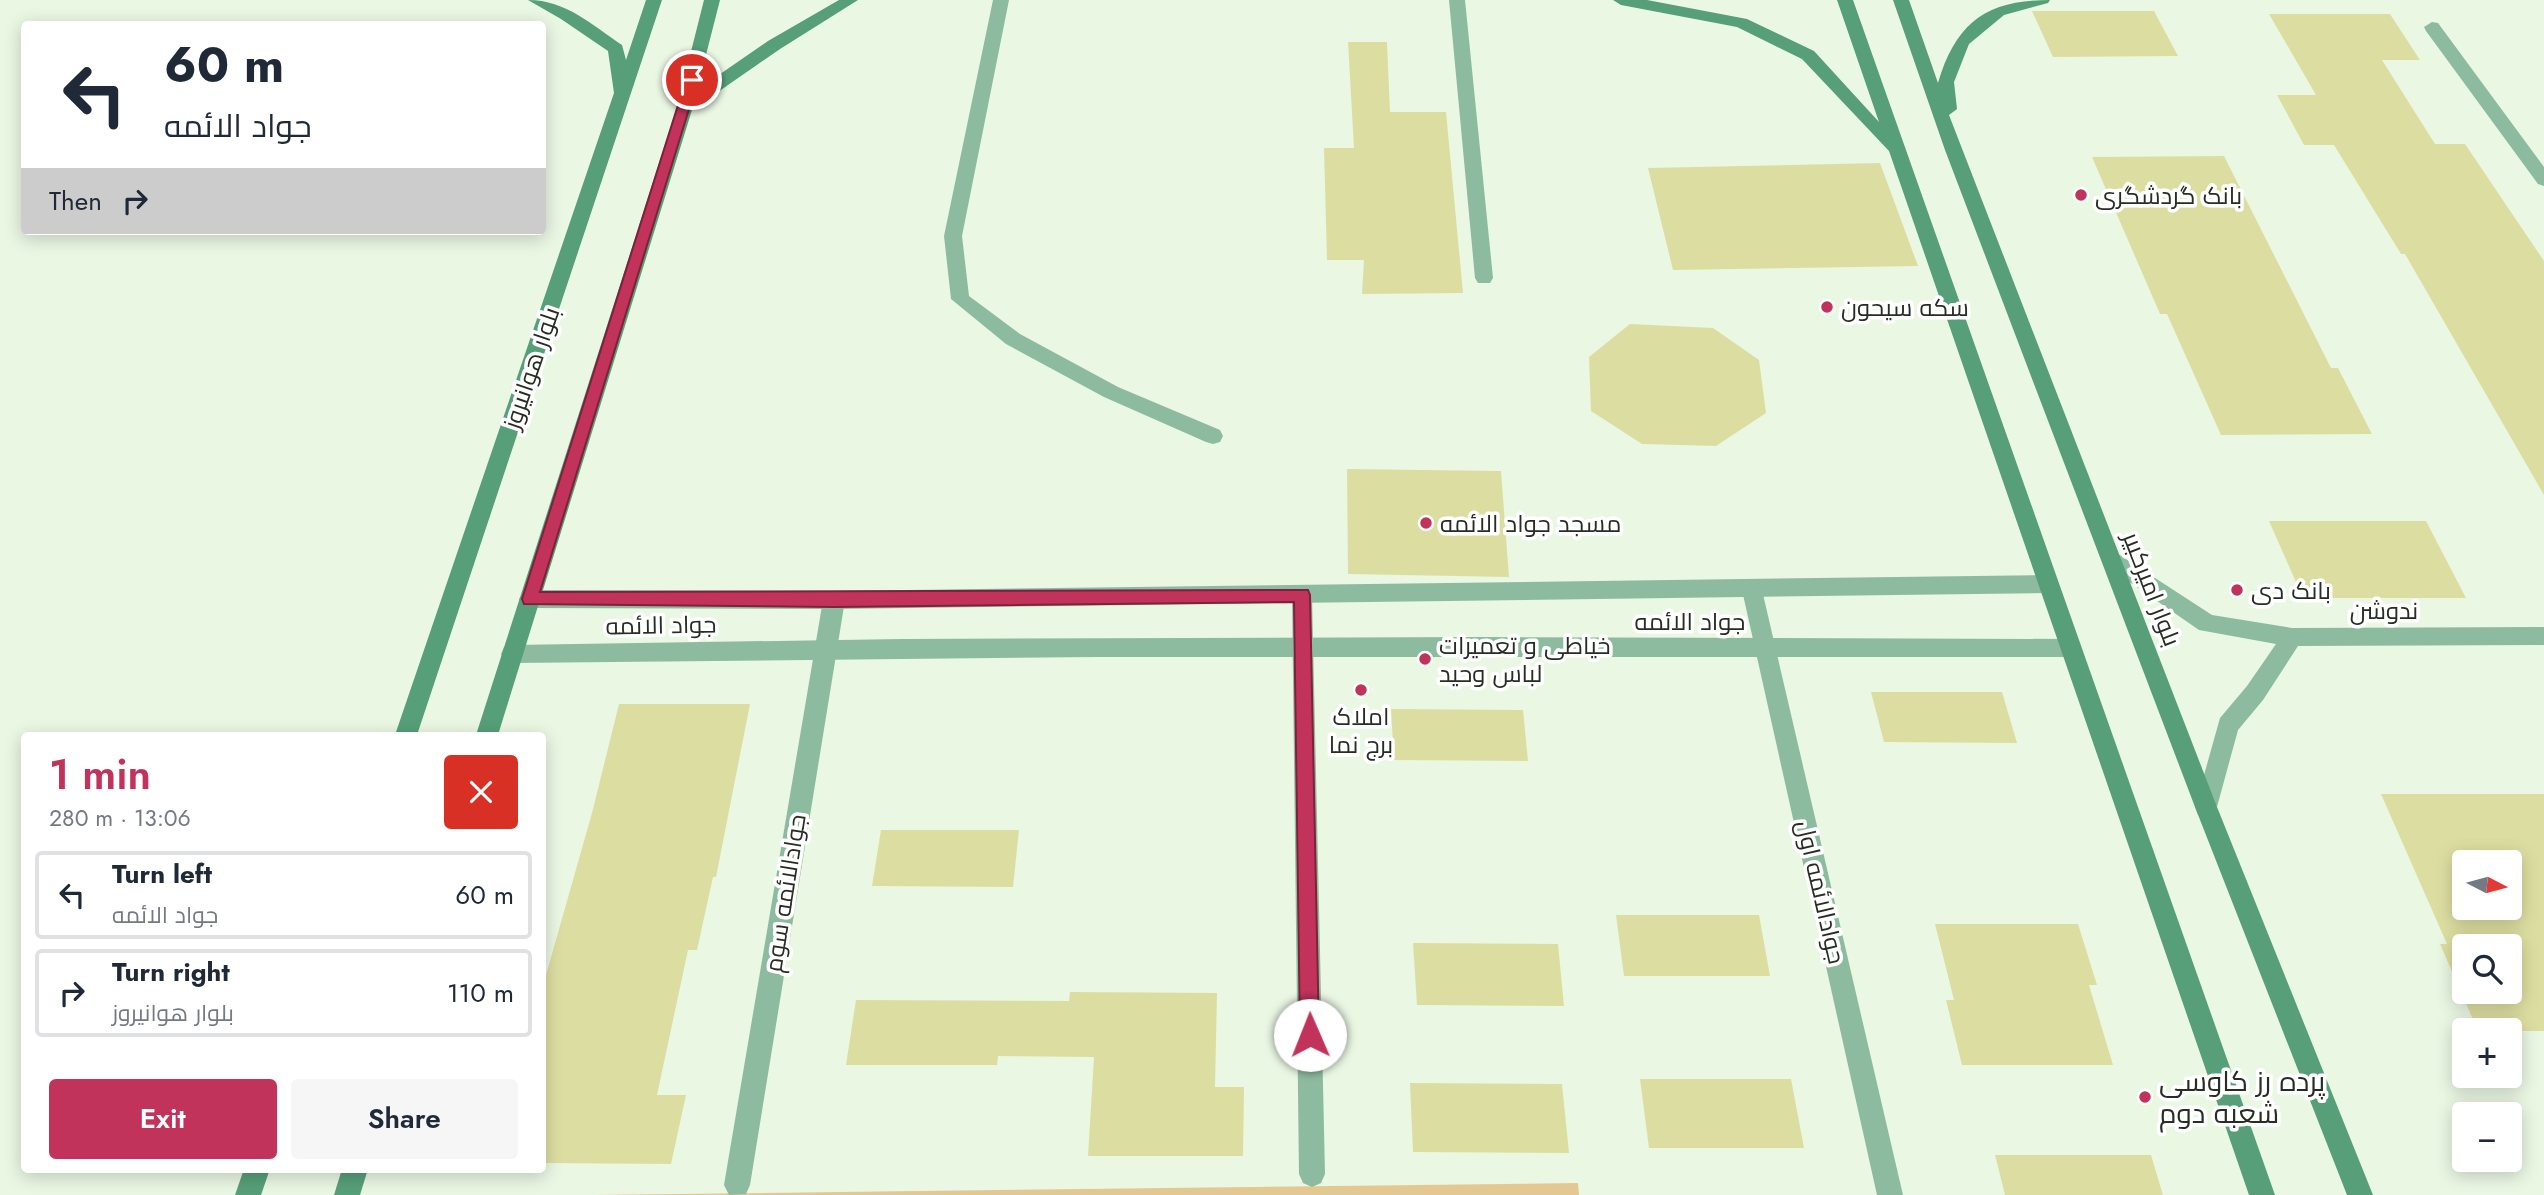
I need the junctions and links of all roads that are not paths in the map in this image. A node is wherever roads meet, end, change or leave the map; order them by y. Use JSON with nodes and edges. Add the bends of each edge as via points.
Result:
{"nodes":[{"id":1,"x":536,"y":0,"type":"edge"},
{"id":2,"x":654,"y":0,"type":"edge"},
{"id":3,"x":712,"y":0,"type":"edge"},
{"id":4,"x":850,"y":0,"type":"edge"},
{"id":5,"x":1001,"y":0,"type":"edge"},
{"id":6,"x":1457,"y":0,"type":"edge"},
{"id":7,"x":1621,"y":0,"type":"edge"},
{"id":8,"x":1845,"y":0,"type":"edge"},
{"id":9,"x":1901,"y":0,"type":"edge"},
{"id":10,"x":2042,"y":0,"type":"edge"},
{"id":11,"x":2432,"y":27,"type":"dead end"},
{"id":12,"x":622,"y":96,"type":"junction"},
{"id":13,"x":685,"y":107,"type":"junction"},
{"id":14,"x":1953,"y":150,"type":"junction"},
{"id":15,"x":1898,"y":153,"type":"junction"},
{"id":16,"x":2544,"y":180,"type":"edge"},
{"id":17,"x":1484,"y":278,"type":"dead end"},
{"id":18,"x":1213,"y":436,"type":"dead end"},
{"id":19,"x":2112,"y":559,"type":"junction"},
{"id":20,"x":2048,"y":584,"type":"junction"},
{"id":21,"x":1752,"y":590,"type":"junction"},
{"id":22,"x":1302,"y":595,"type":"junction"},
{"id":23,"x":530,"y":599,"type":"junction"},
{"id":24,"x":834,"y":600,"type":"junction"},
{"id":25,"x":2544,"y":636,"type":"edge"},
{"id":26,"x":2292,"y":637,"type":"junction"},
{"id":27,"x":1303,"y":645,"type":"junction"},
{"id":28,"x":1765,"y":647,"type":"junction"},
{"id":29,"x":825,"y":648,"type":"junction"},
{"id":30,"x":2070,"y":648,"type":"junction"},
{"id":31,"x":512,"y":653,"type":"junction"},
{"id":32,"x":407,"y":732,"type":"edge"},
{"id":33,"x":488,"y":732,"type":"edge"},
{"id":34,"x":2206,"y":807,"type":"junction"},
{"id":35,"x":256,"y":1173,"type":"edge"},
{"id":36,"x":354,"y":1173,"type":"edge"},
{"id":37,"x":1312,"y":1174,"type":"dead end"},
{"id":38,"x":737,"y":1185,"type":"dead end"},
{"id":39,"x":248,"y":1195,"type":"edge"},
{"id":40,"x":347,"y":1195,"type":"edge"},
{"id":41,"x":1890,"y":1195,"type":"edge"},
{"id":42,"x":2262,"y":1195,"type":"edge"},
{"id":43,"x":2360,"y":1195,"type":"edge"}],
"edges":[{"from":1,"to":12,"type":"main road","via":[[616,49]]},
{"from":2,"to":12,"type":"main road","name":"بلوار هوانیروز"},
{"from":3,"to":13,"type":"main road"},
{"from":4,"to":13,"type":"main road","via":[[774,45]]},
{"from":5,"to":18,"type":"street","via":[[953,236],[960,299],[1025,346],[1111,392]]},
{"from":6,"to":17,"type":"street"},
{"from":7,"to":15,"type":"main road","via":[[1741,23],[1808,55]]},
{"from":8,"to":15,"type":"main road"},
{"from":9,"to":14,"type":"main road","name":"بلوار امیرکبیر"},
{"from":10,"to":14,"type":"main road","via":[[1999,11],[1962,41],[1946,82]]},
{"from":11,"to":16,"type":"street"},
{"from":12,"to":32,"type":"main road","name":"بلوار هوانیروز"},
{"from":13,"to":23,"type":"main road"},
{"from":14,"to":19,"type":"main road","name":"بلوار امیرکبیر"},
{"from":15,"to":20,"type":"main road"},
{"from":19,"to":26,"type":"street","name":"ندوشن","via":[[2207,623]]},
{"from":19,"to":34,"type":"main road","name":"بلوار امیرکبیر"},
{"from":20,"to":21,"type":"street","name":"جواد الائمه"},
{"from":20,"to":30,"type":"main road"},
{"from":21,"to":22,"type":"street","name":"جواد الائمه"},
{"from":21,"to":28,"type":"street","name":"جوادالائمه اول"},
{"from":22,"to":24,"type":"street","name":"جواد الائمه"},
{"from":22,"to":27,"type":"street"},
{"from":23,"to":24,"type":"street","name":"جواد الائمه"},
{"from":23,"to":31,"type":"main road"},
{"from":24,"to":29,"type":"street","name":"جوادالائمه سوم"},
{"from":25,"to":26,"type":"street","name":"ندوشن"},
{"from":26,"to":34,"type":"street","via":[[2228,725]]},
{"from":27,"to":28,"type":"street","name":"جواد الائمه"},
{"from":27,"to":29,"type":"street","name":"جواد الائمه"},
{"from":27,"to":37,"type":"street"},
{"from":28,"to":30,"type":"street","name":"جواد الائمه"},
{"from":28,"to":41,"type":"street","name":"جوادالائمه اول"},
{"from":29,"to":31,"type":"street","name":"جواد الائمه"},
{"from":29,"to":38,"type":"street","name":"جوادالائمه سوم"},
{"from":30,"to":42,"type":"main road"},
{"from":31,"to":33,"type":"main road"},
{"from":34,"to":43,"type":"main road","name":"بلوار امیرکبیر"},
{"from":35,"to":39,"type":"main road"},
{"from":36,"to":40,"type":"main road"}]}
